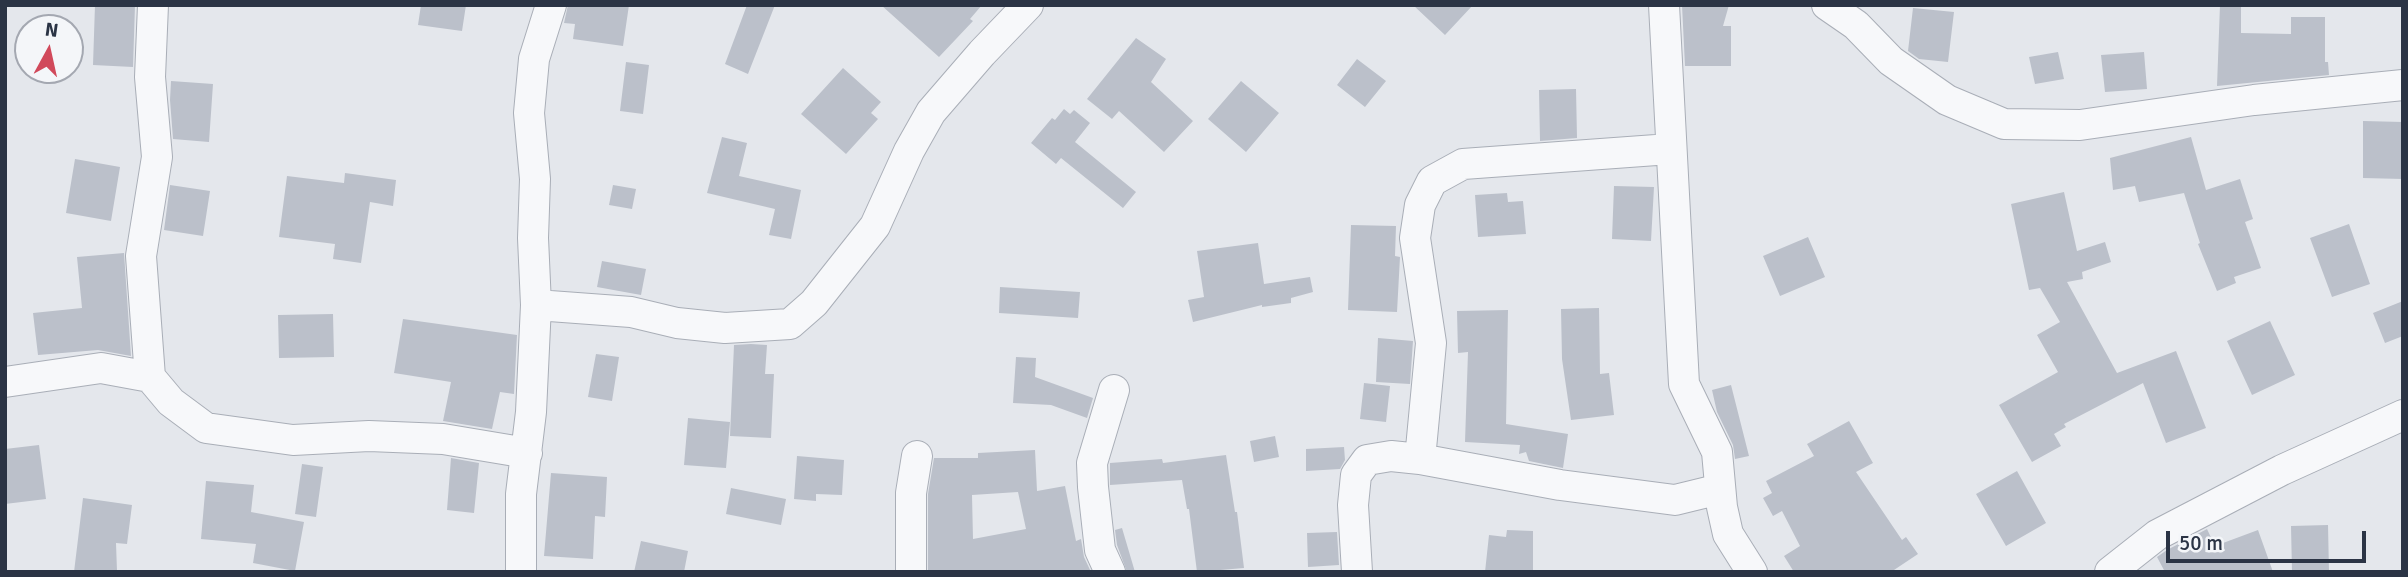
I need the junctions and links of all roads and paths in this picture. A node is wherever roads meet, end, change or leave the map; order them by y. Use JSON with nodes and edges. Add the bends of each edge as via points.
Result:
{"nodes":[{"id":1,"x":153,"y":5,"type":"edge"},
{"id":2,"x":551,"y":5,"type":"edge"},
{"id":3,"x":1028,"y":5,"type":"edge"},
{"id":4,"x":1664,"y":5,"type":"edge"},
{"id":5,"x":1827,"y":5,"type":"edge"},
{"id":6,"x":1859,"y":15,"type":"edge"},
{"id":7,"x":2403,"y":85,"type":"edge"},
{"id":8,"x":1670,"y":149,"type":"junction"},
{"id":9,"x":536,"y":305,"type":"junction"},
{"id":10,"x":150,"y":377,"type":"junction"},
{"id":11,"x":5,"y":382,"type":"edge"},
{"id":12,"x":1114,"y":390,"type":"dead end"},
{"id":13,"x":2403,"y":415,"type":"edge"},
{"id":14,"x":527,"y":453,"type":"junction"},
{"id":15,"x":917,"y":456,"type":"dead end"},
{"id":16,"x":1420,"y":459,"type":"junction"},
{"id":17,"x":1720,"y":489,"type":"junction"},
{"id":18,"x":521,"y":572,"type":"edge"},
{"id":19,"x":911,"y":572,"type":"edge"},
{"id":20,"x":1110,"y":572,"type":"edge"},
{"id":21,"x":1357,"y":572,"type":"edge"},
{"id":22,"x":1752,"y":572,"type":"edge"},
{"id":23,"x":2110,"y":572,"type":"edge"}],
"edges":[{"from":1,"to":10,"type":"street","via":[[150,77],[157,157],[141,256]]},
{"from":2,"to":9,"type":"street","via":[[534,59],[529,113]]},
{"from":3,"to":9,"type":"street","via":[[931,112],[875,226],[814,303],[790,324],[725,328],[631,312]]},
{"from":4,"to":8,"type":"street"},
{"from":5,"to":6,"type":"street"},
{"from":6,"to":7,"type":"street","via":[[1891,61],[1947,100],[2004,124],[2080,125]]},
{"from":8,"to":16,"type":"street","via":[[1463,164],[1432,181],[1420,205],[1415,237],[1431,344]]},
{"from":8,"to":17,"type":"street","via":[[1684,384],[1717,452]]},
{"from":9,"to":14,"type":"street"},
{"from":10,"to":11,"type":"street","via":[[101,368]]},
{"from":10,"to":14,"type":"street","via":[[171,402],[206,428],[293,440],[443,439]]},
{"from":12,"to":20,"type":"street","via":[[1092,463],[1100,550]]},
{"from":13,"to":23,"type":"street","via":[[2282,470],[2157,535]]},
{"from":14,"to":18,"type":"street","via":[[521,494]]},
{"from":15,"to":19,"type":"street","via":[[911,494]]},
{"from":16,"to":17,"type":"street","via":[[1675,500]]},
{"from":16,"to":21,"type":"street","via":[[1391,456],[1367,460],[1356,475]]},
{"from":17,"to":22,"type":"street","via":[[1728,534]]}]}
